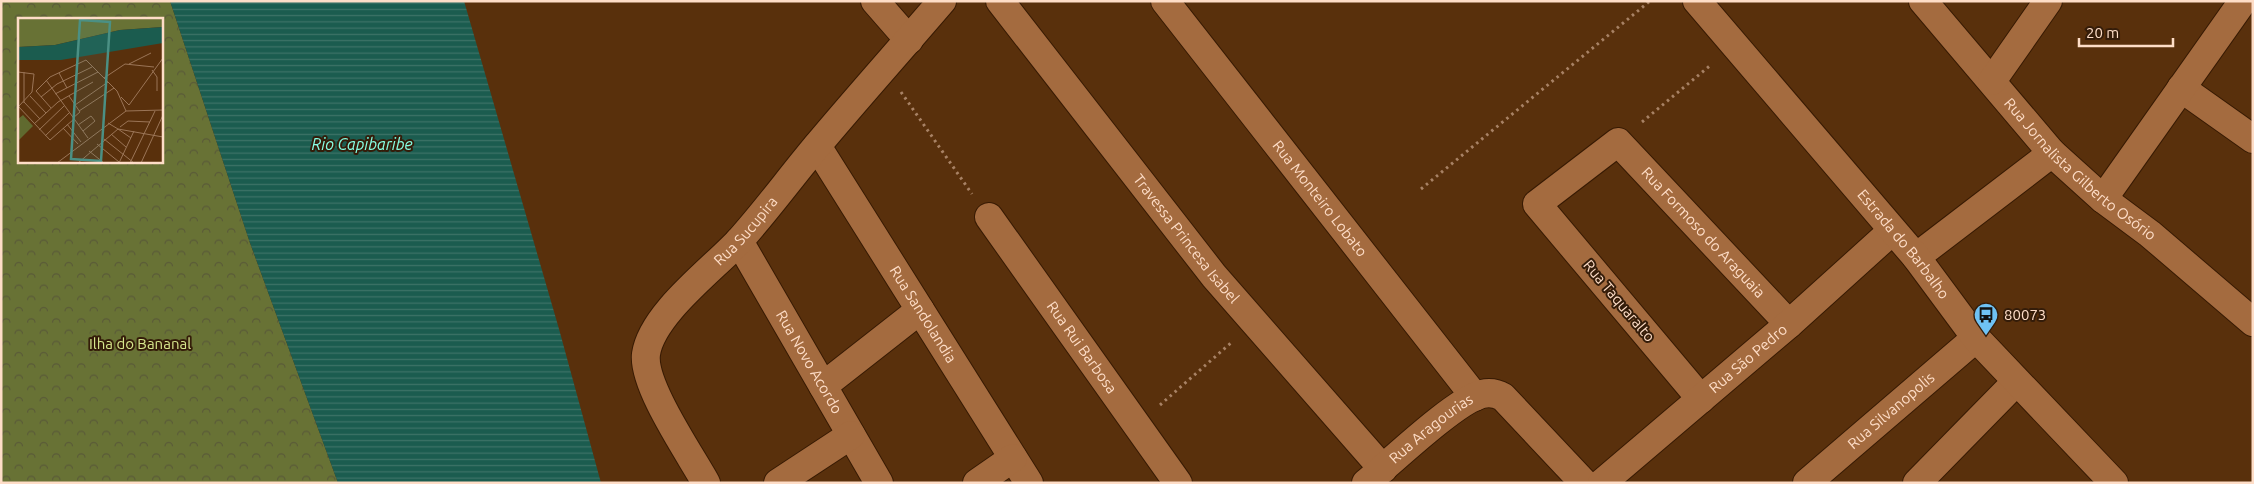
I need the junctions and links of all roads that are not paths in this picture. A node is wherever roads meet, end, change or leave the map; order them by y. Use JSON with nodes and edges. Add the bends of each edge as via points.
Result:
{"nodes":[{"id":1,"x":875,"y":1,"type":"edge"},
{"id":2,"x":942,"y":1,"type":"edge"},
{"id":3,"x":1000,"y":1,"type":"edge"},
{"id":4,"x":1165,"y":1,"type":"edge"},
{"id":5,"x":1697,"y":1,"type":"edge"},
{"id":6,"x":1923,"y":1,"type":"edge"},
{"id":7,"x":2048,"y":1,"type":"edge"},
{"id":8,"x":2243,"y":1,"type":"edge"},
{"id":9,"x":909,"y":40,"type":"junction"},
{"id":10,"x":1992,"y":81,"type":"junction"},
{"id":11,"x":2181,"y":88,"type":"junction"},
{"id":12,"x":2253,"y":139,"type":"edge"},
{"id":13,"x":1618,"y":142,"type":"joint"},
{"id":14,"x":817,"y":146,"type":"junction"},
{"id":15,"x":2052,"y":153,"type":"junction"},
{"id":16,"x":2104,"y":198,"type":"junction"},
{"id":17,"x":988,"y":217,"type":"road end"},
{"id":18,"x":1892,"y":232,"type":"junction"},
{"id":19,"x":739,"y":241,"type":"junction"},
{"id":20,"x":1916,"y":257,"type":"junction"},
{"id":21,"x":920,"y":310,"type":"junction"},
{"id":22,"x":2253,"y":322,"type":"edge"},
{"id":23,"x":1789,"y":324,"type":"junction"},
{"id":24,"x":1976,"y":338,"type":"junction"},
{"id":25,"x":2016,"y":382,"type":"junction"},
{"id":26,"x":823,"y":386,"type":"junction"},
{"id":27,"x":1475,"y":397,"type":"junction"},
{"id":28,"x":1701,"y":399,"type":"junction"},
{"id":29,"x":851,"y":435,"type":"junction"},
{"id":30,"x":1013,"y":458,"type":"junction"},
{"id":31,"x":1374,"y":476,"type":"edge"},
{"id":32,"x":1173,"y":481,"type":"edge"},
{"id":33,"x":706,"y":483,"type":"edge"},
{"id":34,"x":778,"y":483,"type":"edge"},
{"id":35,"x":879,"y":483,"type":"edge"},
{"id":36,"x":977,"y":483,"type":"edge"},
{"id":37,"x":1029,"y":483,"type":"edge"},
{"id":38,"x":1598,"y":483,"type":"edge"},
{"id":39,"x":1807,"y":483,"type":"edge"},
{"id":40,"x":1917,"y":483,"type":"edge"},
{"id":41,"x":2114,"y":483,"type":"edge"}],
"edges":[{"from":1,"to":9,"type":"street"},
{"from":2,"to":9,"type":"street","name":"Rua Sucupira"},
{"from":3,"to":31,"type":"street","name":"Travessa Princesa Isabel"},
{"from":4,"to":27,"type":"street","name":"Rua Monteiro Lobato"},
{"from":5,"to":18,"type":"street","name":"Estrada do Barbalho"},
{"from":6,"to":10,"type":"street","name":"Rua Jornalista Gilberto Osório"},
{"from":7,"to":10,"type":"street"},
{"from":8,"to":11,"type":"street"},
{"from":9,"to":14,"type":"street","name":"Rua Sucupira"},
{"from":10,"to":15,"type":"street","name":"Rua Jornalista Gilberto Osório"},
{"from":11,"to":12,"type":"street"},
{"from":11,"to":16,"type":"street"},
{"from":13,"to":23,"type":"street","name":"Rua Formoso do Araguaia"},
{"from":13,"to":28,"type":"street","name":"Rua Taquaralto","via":[[1537,204]]},
{"from":14,"to":19,"type":"street","name":"Rua Sucupira"},
{"from":14,"to":21,"type":"street","name":"Rua Sandolandia"},
{"from":15,"to":16,"type":"street","name":"Rua Jornalista Gilberto Osório"},
{"from":15,"to":20,"type":"street"},
{"from":16,"to":22,"type":"street","name":"Rua Jornalista Gilberto Osório"},
{"from":17,"to":32,"type":"street","name":"Rua Rui Barbosa"},
{"from":18,"to":20,"type":"street","name":"Estrada do Barbalho"},
{"from":18,"to":23,"type":"street","name":"Rua São Pedro"},
{"from":19,"to":26,"type":"street","name":"Rua Novo Acordo"},
{"from":19,"to":33,"type":"street","name":"Rua Sucupira","via":[[675,304],[652,334],[646,354],[649,377],[656,395]]},
{"from":20,"to":24,"type":"street","name":"Estrada do Barbalho"},
{"from":21,"to":26,"type":"street"},
{"from":21,"to":30,"type":"street","name":"Rua Sandolandia"},
{"from":23,"to":28,"type":"street","name":"Rua São Pedro"},
{"from":24,"to":25,"type":"street","name":"Estrada do Barbalho"},
{"from":24,"to":39,"type":"street","name":"Rua Silvanopolis"},
{"from":25,"to":40,"type":"street"},
{"from":25,"to":41,"type":"street","name":"Estrada do Barbalho"},
{"from":26,"to":29,"type":"street","name":"Rua Novo Acordo"},
{"from":27,"to":31,"type":"street","name":"Rua Aragourias","via":[[1459,406]]},
{"from":27,"to":38,"type":"street","name":"Rua Aragourias","via":[[1495,393],[1504,398]]},
{"from":28,"to":38,"type":"street","name":"Rua São Pedro"},
{"from":29,"to":34,"type":"street"},
{"from":29,"to":35,"type":"street","name":"Rua Novo Acordo"},
{"from":30,"to":36,"type":"street"},
{"from":30,"to":37,"type":"street","name":"Rua Sandolandia"}]}
